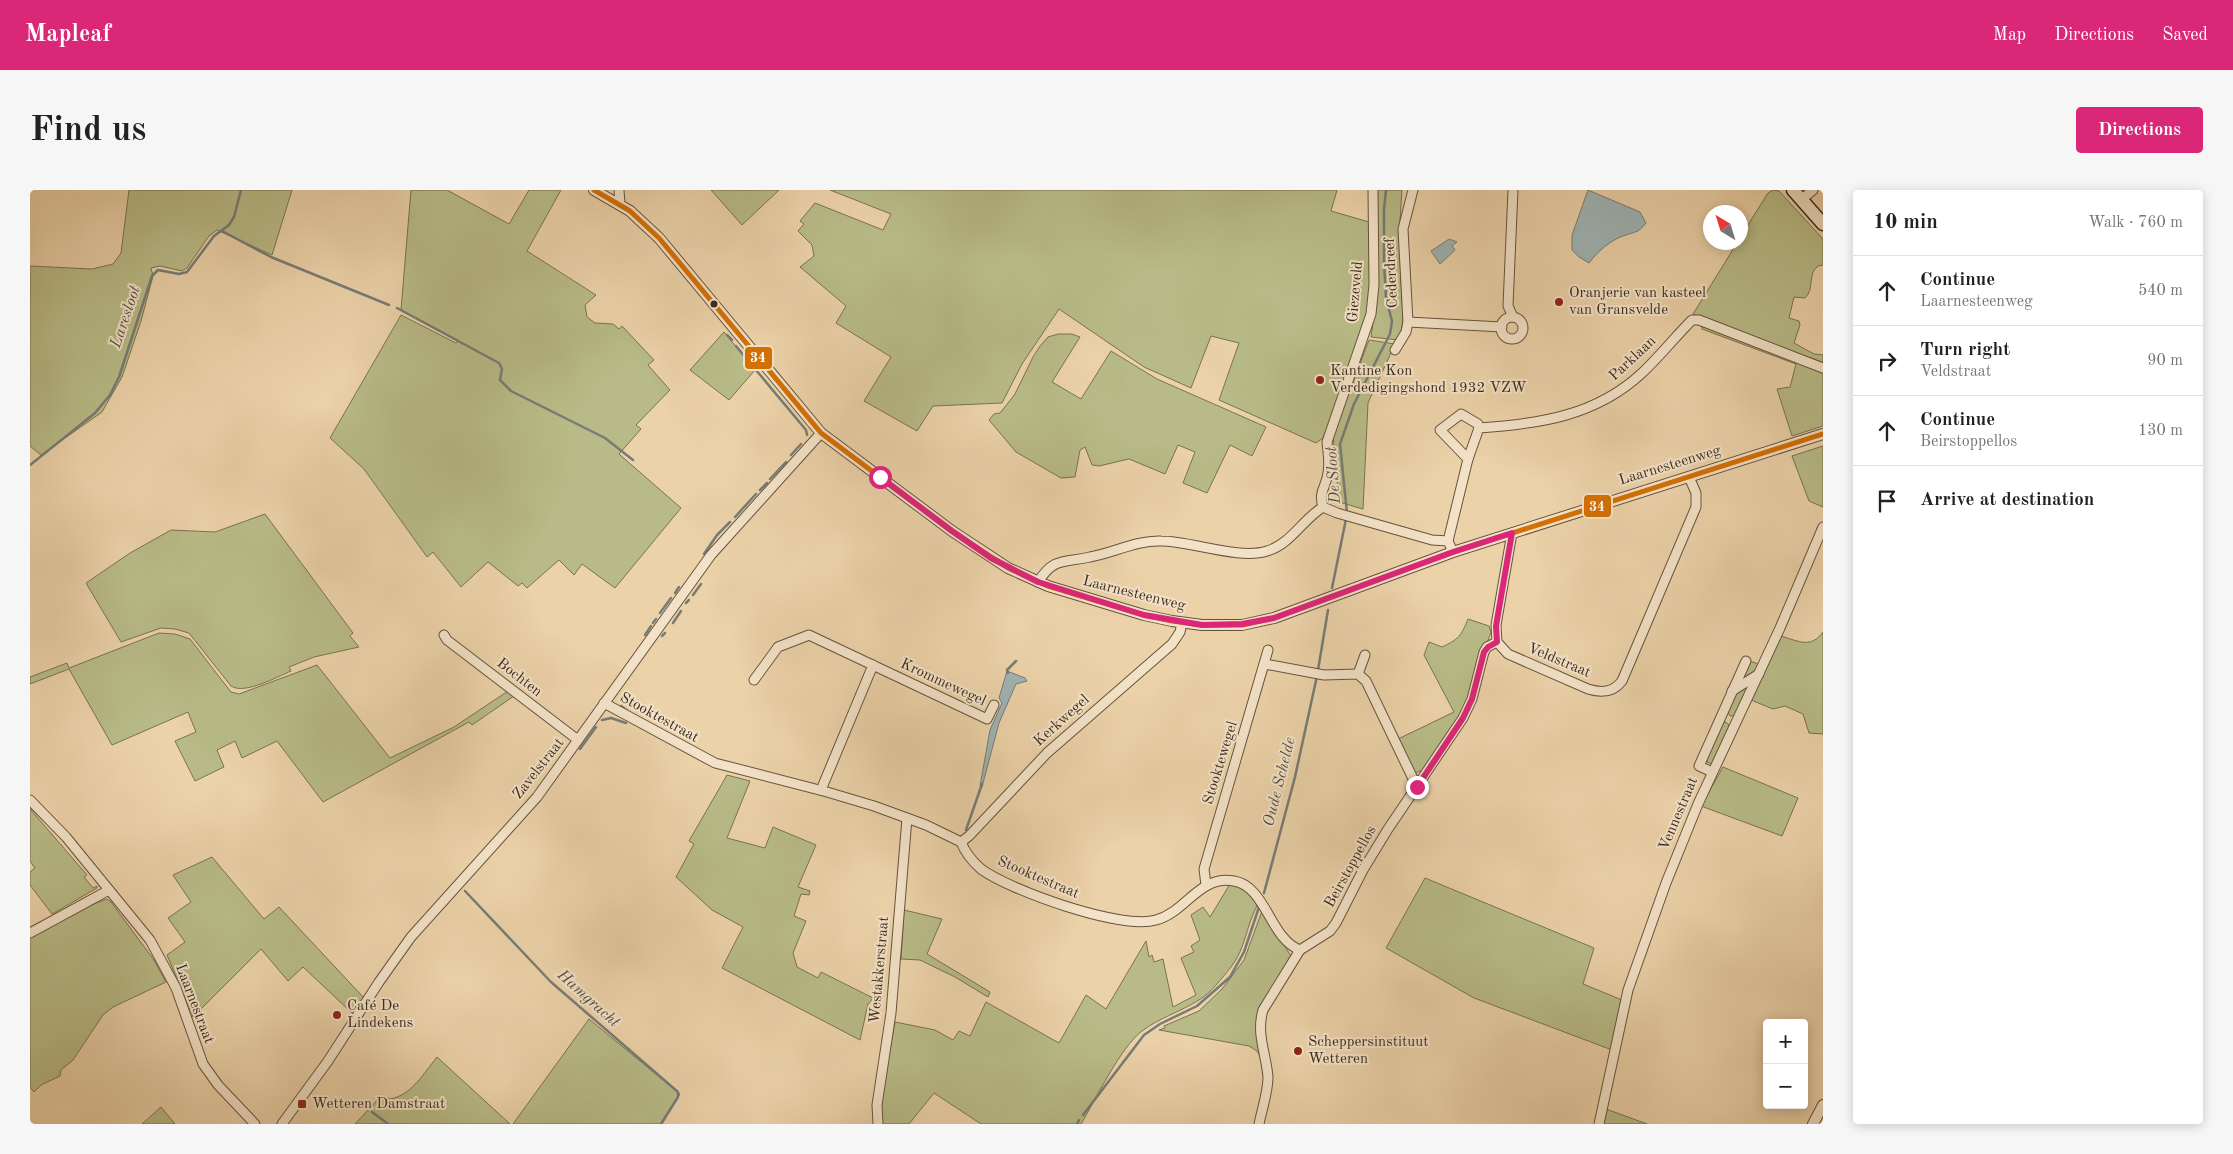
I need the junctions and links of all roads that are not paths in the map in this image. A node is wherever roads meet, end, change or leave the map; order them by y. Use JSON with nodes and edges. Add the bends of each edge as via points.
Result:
{"nodes":[{"id":1,"x":594,"y":190,"type":"edge"},
{"id":2,"x":619,"y":190,"type":"edge"},
{"id":3,"x":1373,"y":190,"type":"edge"},
{"id":4,"x":1413,"y":190,"type":"edge"},
{"id":5,"x":1513,"y":190,"type":"edge"},
{"id":6,"x":1813,"y":190,"type":"edge"},
{"id":7,"x":1797,"y":195,"type":"edge"},
{"id":8,"x":620,"y":204,"type":"junction"},
{"id":9,"x":1823,"y":224,"type":"edge"},
{"id":10,"x":1513,"y":317,"type":"junction"},
{"id":11,"x":1408,"y":322,"type":"junction"},
{"id":12,"x":1502,"y":327,"type":"junction"},
{"id":13,"x":1395,"y":350,"type":"dead end"},
{"id":14,"x":1823,"y":368,"type":"edge"},
{"id":15,"x":1479,"y":428,"type":"junction"},
{"id":16,"x":821,"y":433,"type":"junction"},
{"id":17,"x":1823,"y":434,"type":"edge"},
{"id":18,"x":1468,"y":459,"type":"junction"},
{"id":19,"x":1689,"y":476,"type":"junction"},
{"id":20,"x":1323,"y":507,"type":"junction"},
{"id":21,"x":1823,"y":528,"type":"edge"},
{"id":22,"x":1512,"y":533,"type":"junction"},
{"id":23,"x":1448,"y":541,"type":"junction"},
{"id":24,"x":1453,"y":552,"type":"junction"},
{"id":25,"x":1038,"y":582,"type":"junction"},
{"id":26,"x":1182,"y":623,"type":"junction"},
{"id":27,"x":444,"y":635,"type":"dead end"},
{"id":28,"x":1497,"y":642,"type":"junction"},
{"id":29,"x":1268,"y":650,"type":"dead end"},
{"id":30,"x":1365,"y":655,"type":"dead end"},
{"id":31,"x":1746,"y":661,"type":"dead end"},
{"id":32,"x":1265,"y":664,"type":"junction"},
{"id":33,"x":873,"y":665,"type":"junction"},
{"id":34,"x":1358,"y":674,"type":"junction"},
{"id":35,"x":1759,"y":674,"type":"junction"},
{"id":36,"x":754,"y":680,"type":"dead end"},
{"id":37,"x":1732,"y":691,"type":"junction"},
{"id":38,"x":604,"y":703,"type":"junction"},
{"id":39,"x":994,"y":705,"type":"dead end"},
{"id":40,"x":1721,"y":716,"type":"junction"},
{"id":41,"x":1736,"y":722,"type":"junction"},
{"id":42,"x":578,"y":740,"type":"junction"},
{"id":43,"x":1712,"y":772,"type":"junction"},
{"id":44,"x":1417,"y":787,"type":"junction"},
{"id":45,"x":821,"y":790,"type":"junction"},
{"id":46,"x":30,"y":800,"type":"edge"},
{"id":47,"x":906,"y":818,"type":"junction"},
{"id":48,"x":961,"y":842,"type":"junction"},
{"id":49,"x":1206,"y":885,"type":"junction"},
{"id":50,"x":109,"y":890,"type":"junction"},
{"id":51,"x":30,"y":934,"type":"edge"},
{"id":52,"x":1300,"y":950,"type":"junction"},
{"id":53,"x":1823,"y":1105,"type":"edge"},
{"id":54,"x":255,"y":1124,"type":"edge"},
{"id":55,"x":282,"y":1124,"type":"edge"},
{"id":56,"x":878,"y":1124,"type":"edge"},
{"id":57,"x":1259,"y":1124,"type":"edge"},
{"id":58,"x":1599,"y":1124,"type":"edge"},
{"id":59,"x":1813,"y":1124,"type":"edge"}],
"edges":[{"from":1,"to":8,"type":"street","name":"Laarnesteenweg"},
{"from":2,"to":8,"type":"street"},
{"from":3,"to":20,"type":"street","name":"Giezeveld","via":[[1374,285],[1371,314],[1326,442],[1330,460],[1320,496]]},
{"from":4,"to":11,"type":"street","name":"Cederdreef","via":[[1403,229]]},
{"from":5,"to":10,"type":"street","name":"Cederdreef","via":[[1508,306]]},
{"from":6,"to":7,"type":"street"},
{"from":7,"to":9,"type":"main road"},
{"from":8,"to":16,"type":"street","name":"Laarnesteenweg","via":[[659,238]]},
{"from":10,"to":12,"type":"street","via":[[1504,320]]},
{"from":10,"to":12,"type":"street","name":"Cederdreef","via":[[1523,326],[1518,337],[1506,336]]},
{"from":11,"to":12,"type":"street","name":"Cederdreef"},
{"from":11,"to":13,"type":"street"},
{"from":14,"to":15,"type":"street","name":"Parklaan","via":[[1692,320],[1642,373],[1597,404],[1557,419]]},
{"from":15,"to":18,"type":"street"},
{"from":15,"to":18,"type":"street","via":[[1478,424],[1461,414],[1440,430]]},
{"from":16,"to":25,"type":"street","name":"Laarnesteenweg","via":[[952,531],[1000,563]]},
{"from":16,"to":38,"type":"street","name":"Zavelstraat","via":[[711,555]]},
{"from":17,"to":19,"type":"street","name":"Laarnesteenweg"},
{"from":18,"to":23,"type":"street"},
{"from":19,"to":22,"type":"street","name":"Laarnesteenweg"},
{"from":19,"to":28,"type":"street","name":"Veldstraat","via":[[1696,493],[1696,507],[1618,687],[1601,692],[1588,689],[1508,654]]},
{"from":20,"to":23,"type":"street","via":[[1432,540]]},
{"from":20,"to":25,"type":"street","via":[[1310,516],[1287,542],[1266,552],[1240,553],[1159,540],[1055,564]]},
{"from":21,"to":35,"type":"street","name":"Vennestraat"},
{"from":22,"to":24,"type":"street","name":"Laarnesteenweg"},
{"from":22,"to":28,"type":"street","via":[[1496,626]]},
{"from":23,"to":24,"type":"street"},
{"from":24,"to":26,"type":"street","name":"Laarnesteenweg","via":[[1274,618],[1242,624]]},
{"from":25,"to":26,"type":"street","name":"Laarnesteenweg","via":[[1144,615]]},
{"from":26,"to":48,"type":"street","name":"Kerkwegel","via":[[1172,644],[1047,753]]},
{"from":27,"to":42,"type":"street","name":"Bochten"},
{"from":28,"to":44,"type":"street","name":"Beirstoppellos","via":[[1484,652],[1472,699],[1463,718]]},
{"from":29,"to":32,"type":"street","name":"Stooktewegel"},
{"from":30,"to":34,"type":"street"},
{"from":31,"to":37,"type":"street"},
{"from":32,"to":34,"type":"street","via":[[1313,674]]},
{"from":32,"to":49,"type":"street","name":"Stooktewegel","via":[[1204,869]]},
{"from":33,"to":36,"type":"street","name":"Krommewegel","via":[[808,635],[778,647]]},
{"from":33,"to":39,"type":"street","name":"Krommewegel","via":[[987,718]]},
{"from":33,"to":45,"type":"street"},
{"from":34,"to":44,"type":"street","via":[[1366,681]]},
{"from":35,"to":37,"type":"street"},
{"from":35,"to":41,"type":"street","name":"Vennestraat"},
{"from":37,"to":40,"type":"street"},
{"from":38,"to":42,"type":"street","name":"Zavelstraat"},
{"from":38,"to":45,"type":"street","name":"Stooktestraat","via":[[715,763]]},
{"from":40,"to":41,"type":"street"},
{"from":40,"to":43,"type":"street","via":[[1699,766]]},
{"from":41,"to":43,"type":"street","name":"Vennestraat"},
{"from":42,"to":55,"type":"street","name":"Zavelstraat","via":[[537,797],[411,937]]},
{"from":43,"to":58,"type":"street","name":"Vennestraat","via":[[1669,875],[1628,990]]},
{"from":44,"to":52,"type":"street","name":"Beirstoppellos","via":[[1363,870],[1336,923],[1330,931]]},
{"from":45,"to":47,"type":"street","name":"Stooktestraat"},
{"from":46,"to":50,"type":"street","name":"Laarnestraat"},
{"from":47,"to":48,"type":"street","name":"Stooktestraat"},
{"from":47,"to":56,"type":"street","name":"Westakkerstraat","via":[[892,1013],[877,1105]]},
{"from":48,"to":49,"type":"street","name":"Stooktestraat","via":[[964,851],[992,876],[1061,906],[1098,915],[1154,921],[1166,917]]},
{"from":49,"to":52,"type":"street","name":"Stooktestraat","via":[[1219,880],[1236,881],[1247,886],[1288,943]]},
{"from":50,"to":51,"type":"street"},
{"from":50,"to":54,"type":"street","name":"Laarnestraat","via":[[139,925],[164,963],[203,1064]]},
{"from":52,"to":57,"type":"street","via":[[1263,1010],[1260,1022],[1268,1078]]},
{"from":53,"to":59,"type":"street"}]}
